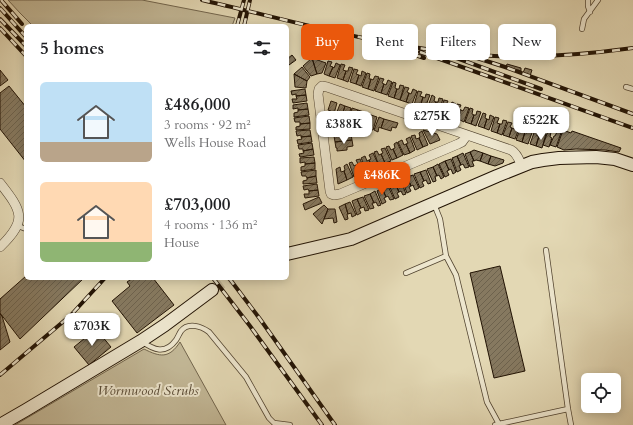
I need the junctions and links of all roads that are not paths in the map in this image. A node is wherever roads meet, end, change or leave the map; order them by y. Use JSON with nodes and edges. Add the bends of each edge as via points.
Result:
{"nodes":[{"id":1,"x":588,"y":0,"type":"edge"},
{"id":2,"x":598,"y":0,"type":"edge"},
{"id":3,"x":590,"y":12,"type":"junction"},
{"id":4,"x":582,"y":29,"type":"dead end"},
{"id":5,"x":626,"y":87,"type":"dead end"},
{"id":6,"x":633,"y":89,"type":"edge"},
{"id":7,"x":467,"y":135,"type":"junction"},
{"id":8,"x":633,"y":165,"type":"edge"},
{"id":9,"x":522,"y":166,"type":"junction"},
{"id":10,"x":0,"y":183,"type":"edge"},
{"id":11,"x":434,"y":204,"type":"junction"},
{"id":12,"x":22,"y":228,"type":"edge"},
{"id":13,"x":0,"y":246,"type":"edge"},
{"id":14,"x":546,"y":250,"type":"dead end"},
{"id":15,"x":289,"y":254,"type":"edge"},
{"id":16,"x":446,"y":256,"type":"junction"},
{"id":17,"x":406,"y":273,"type":"dead end"},
{"id":18,"x":212,"y":290,"type":"tunnel mouth"},
{"id":19,"x":141,"y":341,"type":"junction"},
{"id":20,"x":568,"y":409,"type":"junction"},
{"id":21,"x":0,"y":425,"type":"edge"},
{"id":22,"x":290,"y":425,"type":"edge"},
{"id":23,"x":497,"y":425,"type":"edge"},
{"id":24,"x":571,"y":425,"type":"edge"}],
"edges":[{"from":1,"to":3,"type":"lane"},
{"from":2,"to":3,"type":"lane"},
{"from":3,"to":4,"type":"lane","via":[[584,19]]},
{"from":5,"to":6,"type":"lane"},
{"from":7,"to":7,"type":"street","via":[[325,86],[320,87],[318,91],[330,192],[334,195],[458,144]]},
{"from":7,"to":9,"type":"street","via":[[515,152]]},
{"from":8,"to":9,"type":"street","via":[[615,159],[572,157],[543,160]]},
{"from":9,"to":11,"type":"street"},
{"from":10,"to":12,"type":"street","via":[[17,208]]},
{"from":11,"to":15,"type":"street","via":[[351,239]]},
{"from":11,"to":16,"type":"lane","via":[[440,219]]},
{"from":12,"to":13,"type":"street"},
{"from":14,"to":20,"type":"lane"},
{"from":16,"to":17,"type":"lane"},
{"from":16,"to":23,"type":"lane","via":[[456,275],[487,402]]},
{"from":18,"to":19,"type":"street"},
{"from":19,"to":21,"type":"street"},
{"from":19,"to":22,"type":"lane","via":[[161,350],[171,346],[185,328],[203,328],[246,377],[269,418],[274,423]]},
{"from":20,"to":23,"type":"lane"},
{"from":20,"to":24,"type":"lane"}]}
